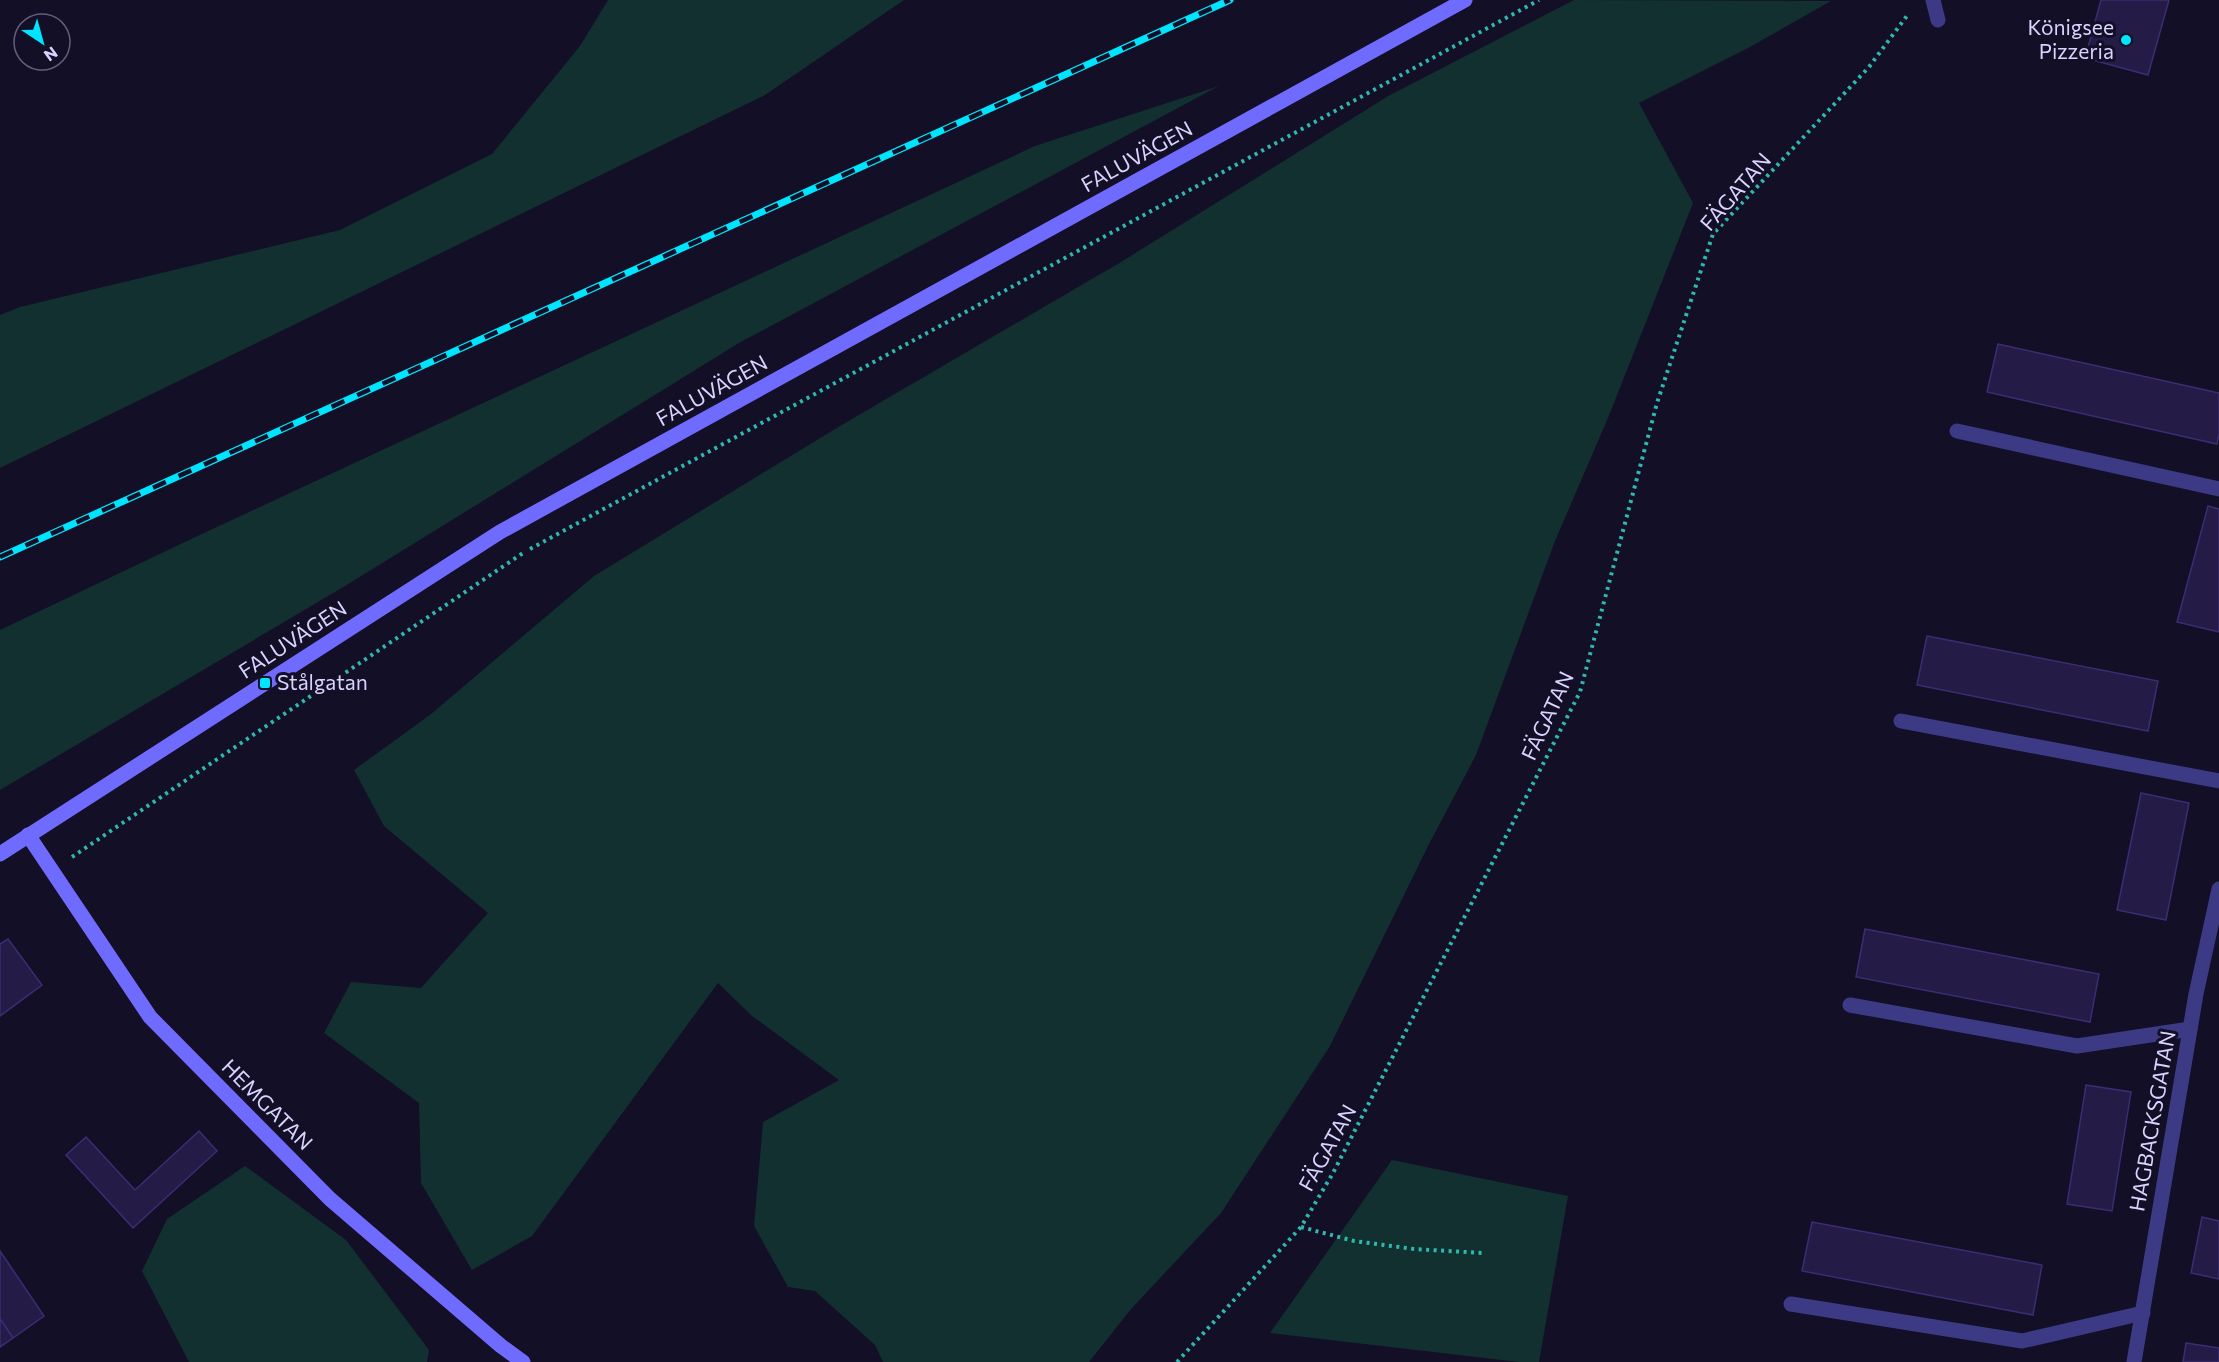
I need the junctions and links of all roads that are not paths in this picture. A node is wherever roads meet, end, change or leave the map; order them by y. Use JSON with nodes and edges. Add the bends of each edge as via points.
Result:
{"nodes":[{"id":1,"x":1465,"y":0,"type":"edge"},
{"id":2,"x":1933,"y":0,"type":"edge"},
{"id":3,"x":1938,"y":20,"type":"dead end"},
{"id":4,"x":1957,"y":431,"type":"dead end"},
{"id":5,"x":2219,"y":489,"type":"edge"},
{"id":6,"x":1901,"y":721,"type":"dead end"},
{"id":7,"x":2219,"y":781,"type":"edge"},
{"id":8,"x":28,"y":835,"type":"junction"},
{"id":9,"x":0,"y":854,"type":"edge"},
{"id":10,"x":2219,"y":889,"type":"edge"},
{"id":11,"x":1850,"y":1005,"type":"dead end"},
{"id":12,"x":2190,"y":1029,"type":"junction"},
{"id":13,"x":1791,"y":1304,"type":"dead end"},
{"id":14,"x":2143,"y":1313,"type":"junction"},
{"id":15,"x":523,"y":1362,"type":"edge"},
{"id":16,"x":2134,"y":1362,"type":"edge"}],
"edges":[{"from":1,"to":8,"type":"street","name":"FALUVÄGEN","via":[[500,532]]},
{"from":2,"to":3,"type":"street"},
{"from":4,"to":5,"type":"street"},
{"from":6,"to":7,"type":"street"},
{"from":8,"to":9,"type":"street","name":"FALUVÄGEN"},
{"from":8,"to":15,"type":"street","name":"HEMGATAN","via":[[150,1017],[330,1199]]},
{"from":10,"to":12,"type":"street","name":"HAGBACKSGATAN"},
{"from":11,"to":12,"type":"street","via":[[2077,1046]]},
{"from":12,"to":14,"type":"street","name":"HAGBACKSGATAN"},
{"from":13,"to":14,"type":"street","via":[[2022,1341]]},
{"from":14,"to":16,"type":"street","name":"HAGBACKSGATAN"}]}
